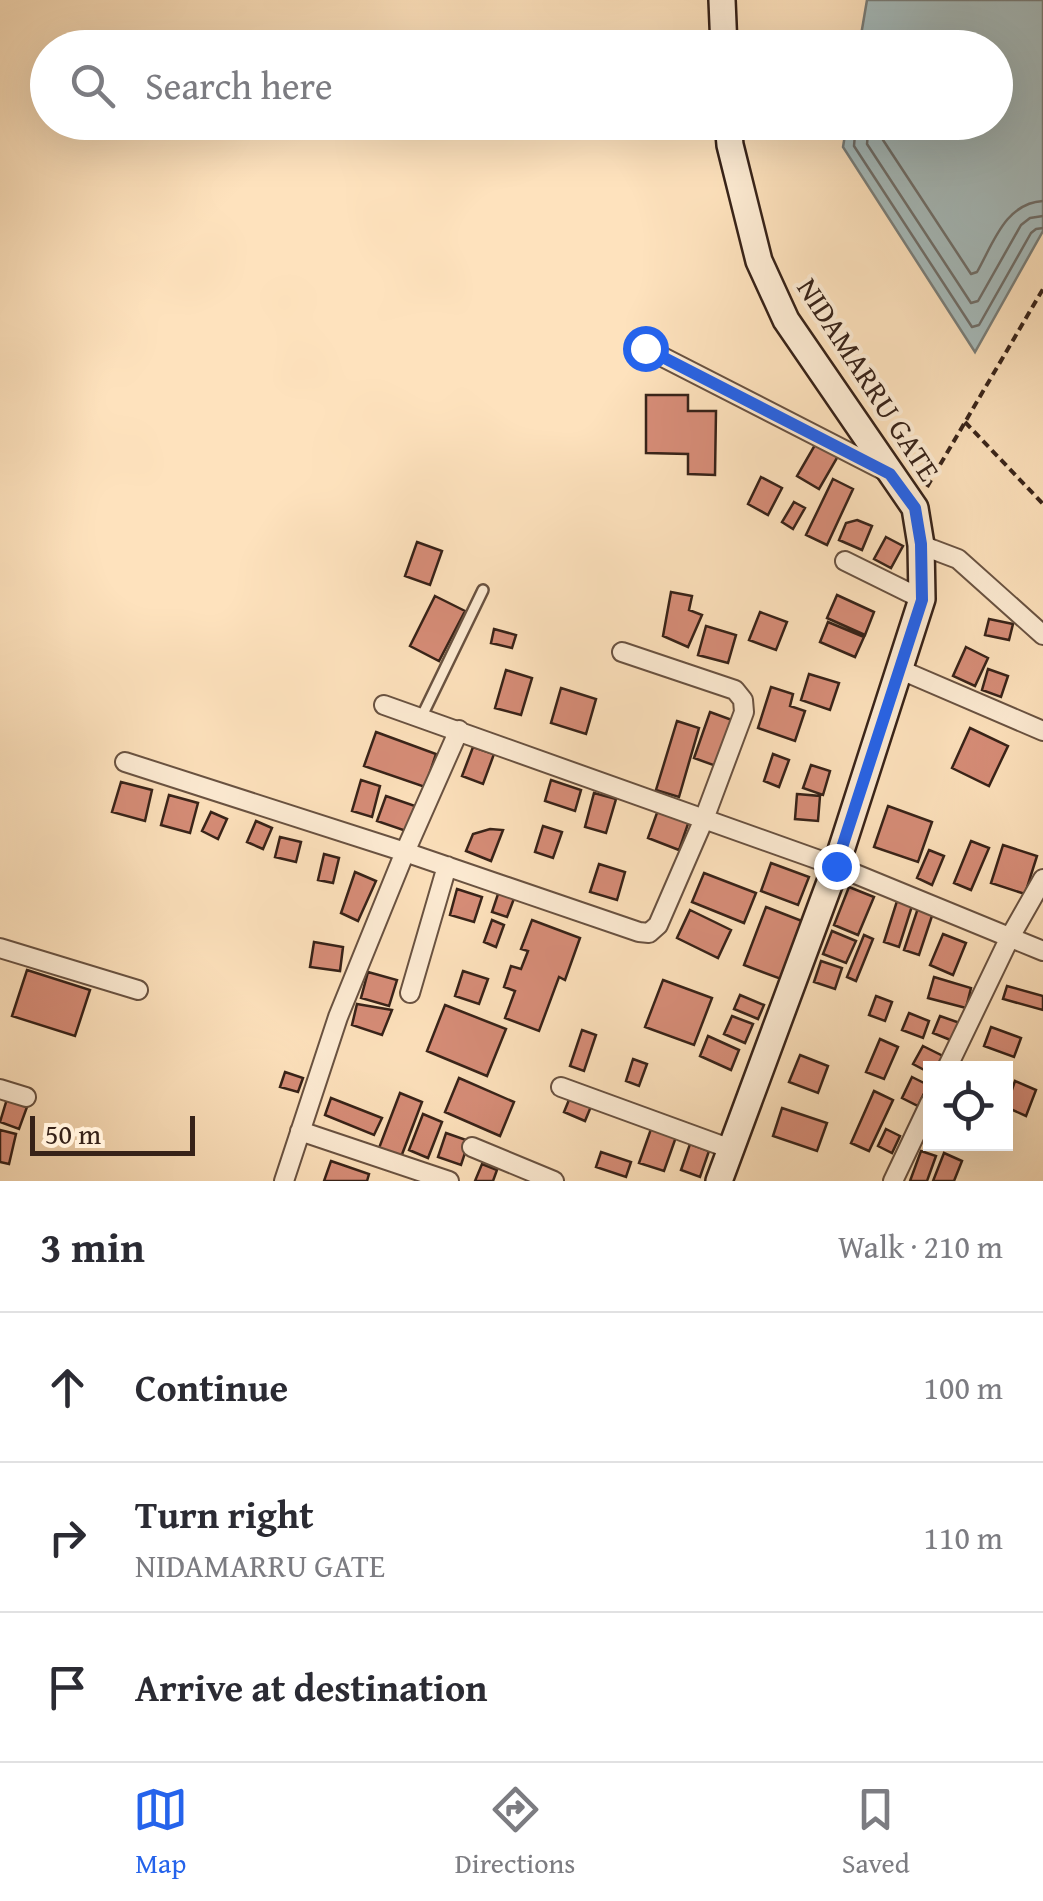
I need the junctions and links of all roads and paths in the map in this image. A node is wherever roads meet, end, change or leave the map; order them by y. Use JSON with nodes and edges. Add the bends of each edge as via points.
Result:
{"nodes":[{"id":1,"x":722,"y":0,"type":"edge"},
{"id":2,"x":723,"y":30,"type":"edge"},
{"id":3,"x":730,"y":140,"type":"edge"},
{"id":4,"x":1043,"y":289,"type":"edge"},
{"id":5,"x":645,"y":348,"type":"dead end"},
{"id":6,"x":965,"y":422,"type":"junction"},
{"id":7,"x":890,"y":474,"type":"junction"},
{"id":8,"x":1043,"y":504,"type":"edge"},
{"id":9,"x":915,"y":508,"type":"junction"},
{"id":10,"x":921,"y":544,"type":"junction"},
{"id":11,"x":846,"y":561,"type":"dead end"},
{"id":12,"x":483,"y":590,"type":"dead end"},
{"id":13,"x":922,"y":600,"type":"junction"},
{"id":14,"x":1043,"y":635,"type":"edge"},
{"id":15,"x":622,"y":652,"type":"dead end"},
{"id":16,"x":901,"y":670,"type":"junction"},
{"id":17,"x":384,"y":705,"type":"dead end"},
{"id":18,"x":422,"y":718,"type":"junction"},
{"id":19,"x":459,"y":730,"type":"junction"},
{"id":20,"x":1043,"y":731,"type":"edge"},
{"id":21,"x":125,"y":762,"type":"dead end"},
{"id":22,"x":704,"y":818,"type":"junction"},
{"id":23,"x":405,"y":852,"type":"junction"},
{"id":24,"x":447,"y":866,"type":"junction"},
{"id":25,"x":836,"y":866,"type":"junction"},
{"id":26,"x":1043,"y":879,"type":"edge"},
{"id":27,"x":1010,"y":938,"type":"junction"},
{"id":28,"x":0,"y":948,"type":"edge"},
{"id":29,"x":1043,"y":951,"type":"edge"},
{"id":30,"x":138,"y":990,"type":"dead end"},
{"id":31,"x":410,"y":993,"type":"dead end"},
{"id":32,"x":950,"y":1061,"type":"edge"},
{"id":33,"x":561,"y":1088,"type":"dead end"},
{"id":34,"x":0,"y":1089,"type":"edge"},
{"id":35,"x":26,"y":1096,"type":"dead end"},
{"id":36,"x":923,"y":1118,"type":"edge"},
{"id":37,"x":300,"y":1132,"type":"junction"},
{"id":38,"x":472,"y":1147,"type":"dead end"},
{"id":39,"x":731,"y":1149,"type":"junction"},
{"id":40,"x":284,"y":1181,"type":"edge"},
{"id":41,"x":448,"y":1181,"type":"edge"},
{"id":42,"x":554,"y":1181,"type":"edge"},
{"id":43,"x":719,"y":1181,"type":"edge"},
{"id":44,"x":893,"y":1181,"type":"edge"}],
"edges":[{"from":1,"to":2,"type":"main road"},
{"from":3,"to":7,"type":"main road","name":"NIDAMARRU GATE","via":[[758,261],[786,320]]},
{"from":4,"to":6,"type":"path"},
{"from":5,"to":7,"type":"street"},
{"from":6,"to":8,"type":"path"},
{"from":6,"to":9,"type":"path"},
{"from":7,"to":9,"type":"main road","name":"NIDAMARRU GATE"},
{"from":9,"to":10,"type":"main road","name":"NIDAMARRU GATE"},
{"from":10,"to":13,"type":"main road","name":"NIDAMARRU GATE"},
{"from":10,"to":14,"type":"street","via":[[958,558]]},
{"from":11,"to":13,"type":"street"},
{"from":12,"to":18,"type":"lane"},
{"from":13,"to":16,"type":"main road","name":"NIDAMARRU GATE"},
{"from":15,"to":22,"type":"street","via":[[735,690],[742,700],[744,712]]},
{"from":16,"to":20,"type":"street"},
{"from":16,"to":25,"type":"main road","name":"NIDAMARRU GATE"},
{"from":17,"to":18,"type":"street"},
{"from":18,"to":19,"type":"street"},
{"from":19,"to":22,"type":"street"},
{"from":19,"to":23,"type":"street"},
{"from":21,"to":23,"type":"street"},
{"from":22,"to":24,"type":"street","via":[[650,933]]},
{"from":22,"to":25,"type":"street"},
{"from":23,"to":24,"type":"street"},
{"from":23,"to":37,"type":"street"},
{"from":24,"to":31,"type":"street"},
{"from":25,"to":27,"type":"street"},
{"from":25,"to":39,"type":"main road","name":"NIDAMARRU GATE"},
{"from":26,"to":27,"type":"street"},
{"from":27,"to":29,"type":"street"},
{"from":27,"to":32,"type":"street"},
{"from":28,"to":30,"type":"street"},
{"from":33,"to":39,"type":"street"},
{"from":34,"to":35,"type":"street"},
{"from":36,"to":44,"type":"street"},
{"from":37,"to":40,"type":"street"},
{"from":37,"to":41,"type":"street"},
{"from":38,"to":42,"type":"street"},
{"from":39,"to":43,"type":"main road","name":"NIDAMARRU GATE"}]}
